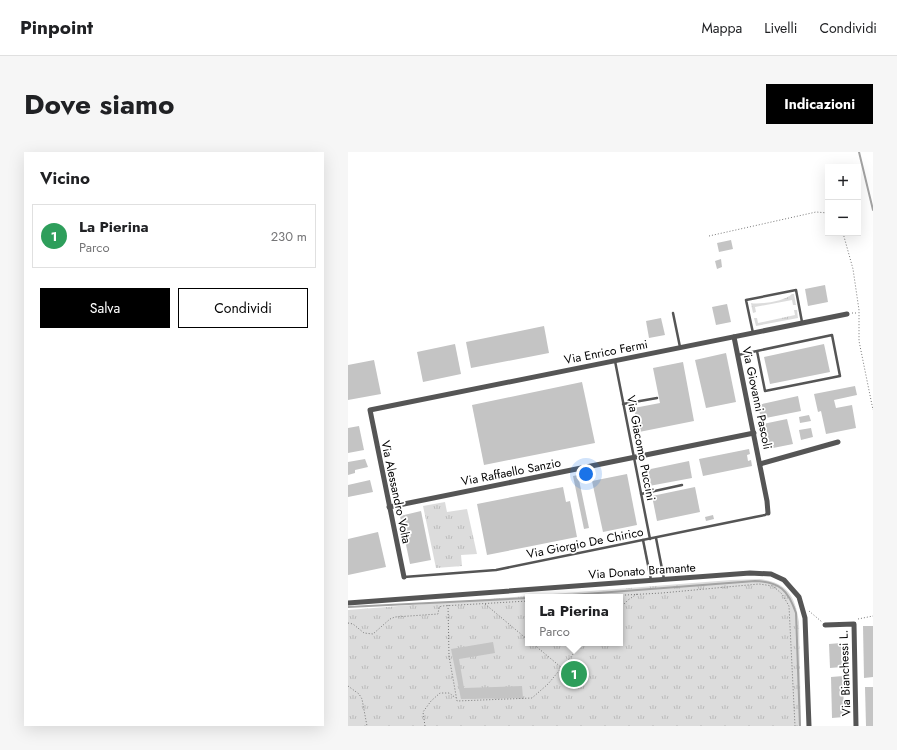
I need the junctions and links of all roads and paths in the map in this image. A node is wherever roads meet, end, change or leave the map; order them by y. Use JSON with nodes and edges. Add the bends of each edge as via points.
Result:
{"nodes":[{"id":1,"x":825,"y":213,"type":"edge"},
{"id":2,"x":709,"y":236,"type":"dead end"},
{"id":3,"x":844,"y":236,"type":"edge"},
{"id":4,"x":859,"y":313,"type":"junction"},
{"id":5,"x":672,"y":314,"type":"dead end"},
{"id":6,"x":847,"y":314,"type":"joint"},
{"id":7,"x":802,"y":323,"type":"junction"},
{"id":8,"x":753,"y":333,"type":"junction"},
{"id":9,"x":734,"y":337,"type":"junction"},
{"id":10,"x":680,"y":348,"type":"junction"},
{"id":11,"x":757,"y":351,"type":"junction"},
{"id":12,"x":737,"y":355,"type":"junction"},
{"id":13,"x":615,"y":361,"type":"junction"},
{"id":14,"x":657,"y":398,"type":"dead end"},
{"id":15,"x":623,"y":404,"type":"junction"},
{"id":16,"x":370,"y":410,"type":"joint"},
{"id":17,"x":873,"y":410,"type":"edge"},
{"id":18,"x":754,"y":433,"type":"junction"},
{"id":19,"x":838,"y":442,"type":"dead end"},
{"id":20,"x":634,"y":457,"type":"junction"},
{"id":21,"x":760,"y":464,"type":"junction"},
{"id":22,"x":682,"y":485,"type":"dead end"},
{"id":23,"x":641,"y":494,"type":"junction"},
{"id":24,"x":389,"y":506,"type":"junction"},
{"id":25,"x":768,"y":513,"type":"joint"},
{"id":26,"x":656,"y":538,"type":"junction"},
{"id":27,"x":650,"y":539,"type":"junction"},
{"id":28,"x":643,"y":540,"type":"junction"},
{"id":29,"x":404,"y":577,"type":"joint"},
{"id":30,"x":664,"y":579,"type":"junction"},
{"id":31,"x":651,"y":580,"type":"junction"},
{"id":32,"x":638,"y":594,"type":"junction"},
{"id":33,"x":623,"y":595,"type":"edge"},
{"id":34,"x":525,"y":601,"type":"edge"},
{"id":35,"x":348,"y":603,"type":"edge"},
{"id":36,"x":484,"y":603,"type":"junction"},
{"id":37,"x":448,"y":605,"type":"junction"},
{"id":38,"x":623,"y":605,"type":"edge"},
{"id":39,"x":802,"y":606,"type":"junction"},
{"id":40,"x":873,"y":616,"type":"edge"},
{"id":41,"x":858,"y":619,"type":"dead end"},
{"id":42,"x":348,"y":623,"type":"edge"},
{"id":43,"x":825,"y":624,"type":"joint"},
{"id":44,"x":525,"y":637,"type":"edge"},
{"id":45,"x":536,"y":646,"type":"edge"},
{"id":46,"x":581,"y":646,"type":"edge"},
{"id":47,"x":562,"y":668,"type":"junction"},
{"id":48,"x":348,"y":686,"type":"edge"},
{"id":49,"x":456,"y":698,"type":"junction"},
{"id":50,"x":367,"y":726,"type":"edge"},
{"id":51,"x":425,"y":726,"type":"edge"},
{"id":52,"x":795,"y":726,"type":"edge"},
{"id":53,"x":809,"y":726,"type":"edge"},
{"id":54,"x":856,"y":726,"type":"edge"}],
"edges":[{"from":1,"to":2,"type":"path","via":[[816,212]]},
{"from":3,"to":4,"type":"path","via":[[853,269]]},
{"from":4,"to":6,"type":"path"},
{"from":4,"to":17,"type":"path","via":[[859,341]]},
{"from":5,"to":10,"type":"lane"},
{"from":6,"to":7,"type":"street","name":"Via Enrico Fermi"},
{"from":7,"to":8,"type":"street","name":"Via Enrico Fermi"},
{"from":7,"to":8,"type":"lane","via":[[796,290],[746,300]]},
{"from":8,"to":9,"type":"street","name":"Via Enrico Fermi"},
{"from":9,"to":10,"type":"street","name":"Via Enrico Fermi"},
{"from":9,"to":12,"type":"street","name":"Via Giovanni Pascoli"},
{"from":10,"to":13,"type":"street","name":"Via Enrico Fermi"},
{"from":11,"to":11,"type":"lane","via":[[832,335],[840,376],[765,391]]},
{"from":11,"to":12,"type":"lane"},
{"from":12,"to":18,"type":"street","name":"Via Giovanni Pascoli"},
{"from":13,"to":15,"type":"lane","name":"Via Giacomo Puccini"},
{"from":13,"to":16,"type":"street","name":"Via Enrico Fermi"},
{"from":14,"to":15,"type":"lane"},
{"from":15,"to":20,"type":"lane","name":"Via Giacomo Puccini"},
{"from":16,"to":24,"type":"street","name":"Via Alessandro Volta"},
{"from":18,"to":20,"type":"street","name":"Via Raffaello Sanzio"},
{"from":18,"to":21,"type":"street","name":"Via Giovanni Pascoli"},
{"from":19,"to":21,"type":"street","name":"Via Giovanni Pascoli"},
{"from":20,"to":23,"type":"lane","name":"Via Giacomo Puccini"},
{"from":20,"to":24,"type":"street","name":"Via Raffaello Sanzio"},
{"from":21,"to":25,"type":"street","name":"Via Giovanni Pascoli"},
{"from":22,"to":23,"type":"lane"},
{"from":23,"to":27,"type":"lane","name":"Via Giacomo Puccini"},
{"from":24,"to":29,"type":"street","name":"Via Alessandro Volta"},
{"from":25,"to":26,"type":"lane","name":"Via Giorgio De Chirico"},
{"from":26,"to":27,"type":"lane","name":"Via Giorgio De Chirico"},
{"from":26,"to":30,"type":"lane"},
{"from":27,"to":28,"type":"lane","name":"Via Giorgio De Chirico"},
{"from":28,"to":29,"type":"lane","name":"Via Giorgio De Chirico","via":[[496,570]]},
{"from":28,"to":31,"type":"lane"},
{"from":30,"to":31,"type":"street","name":"Via Donato Bramante"},
{"from":30,"to":39,"type":"street","name":"Via Donato Bramante","via":[[750,572],[771,574],[784,580],[799,597]]},
{"from":31,"to":35,"type":"street","name":"Via Donato Bramante"},
{"from":32,"to":33,"type":"path"},
{"from":32,"to":38,"type":"path"},
{"from":32,"to":52,"type":"path","via":[[759,584],[773,586],[782,594],[789,606]]},
{"from":34,"to":36,"type":"path"},
{"from":36,"to":37,"type":"path"},
{"from":36,"to":44,"type":"path"},
{"from":37,"to":42,"type":"path","via":[[439,607],[438,614],[395,617],[373,634],[364,633]]},
{"from":37,"to":49,"type":"path","via":[[449,656]]},
{"from":39,"to":43,"type":"path"},
{"from":39,"to":53,"type":"street","name":"Via Donato Bramante"},
{"from":40,"to":41,"type":"path"},
{"from":43,"to":54,"type":"street","name":"Via Bianchessi L.","via":[[854,624]]},
{"from":45,"to":47,"type":"path"},
{"from":46,"to":47,"type":"path"},
{"from":47,"to":49,"type":"path","via":[[532,698],[457,702]]},
{"from":48,"to":50,"type":"path","via":[[362,699]]},
{"from":49,"to":51,"type":"path","via":[[449,693],[440,693],[431,701],[424,712]]}]}
